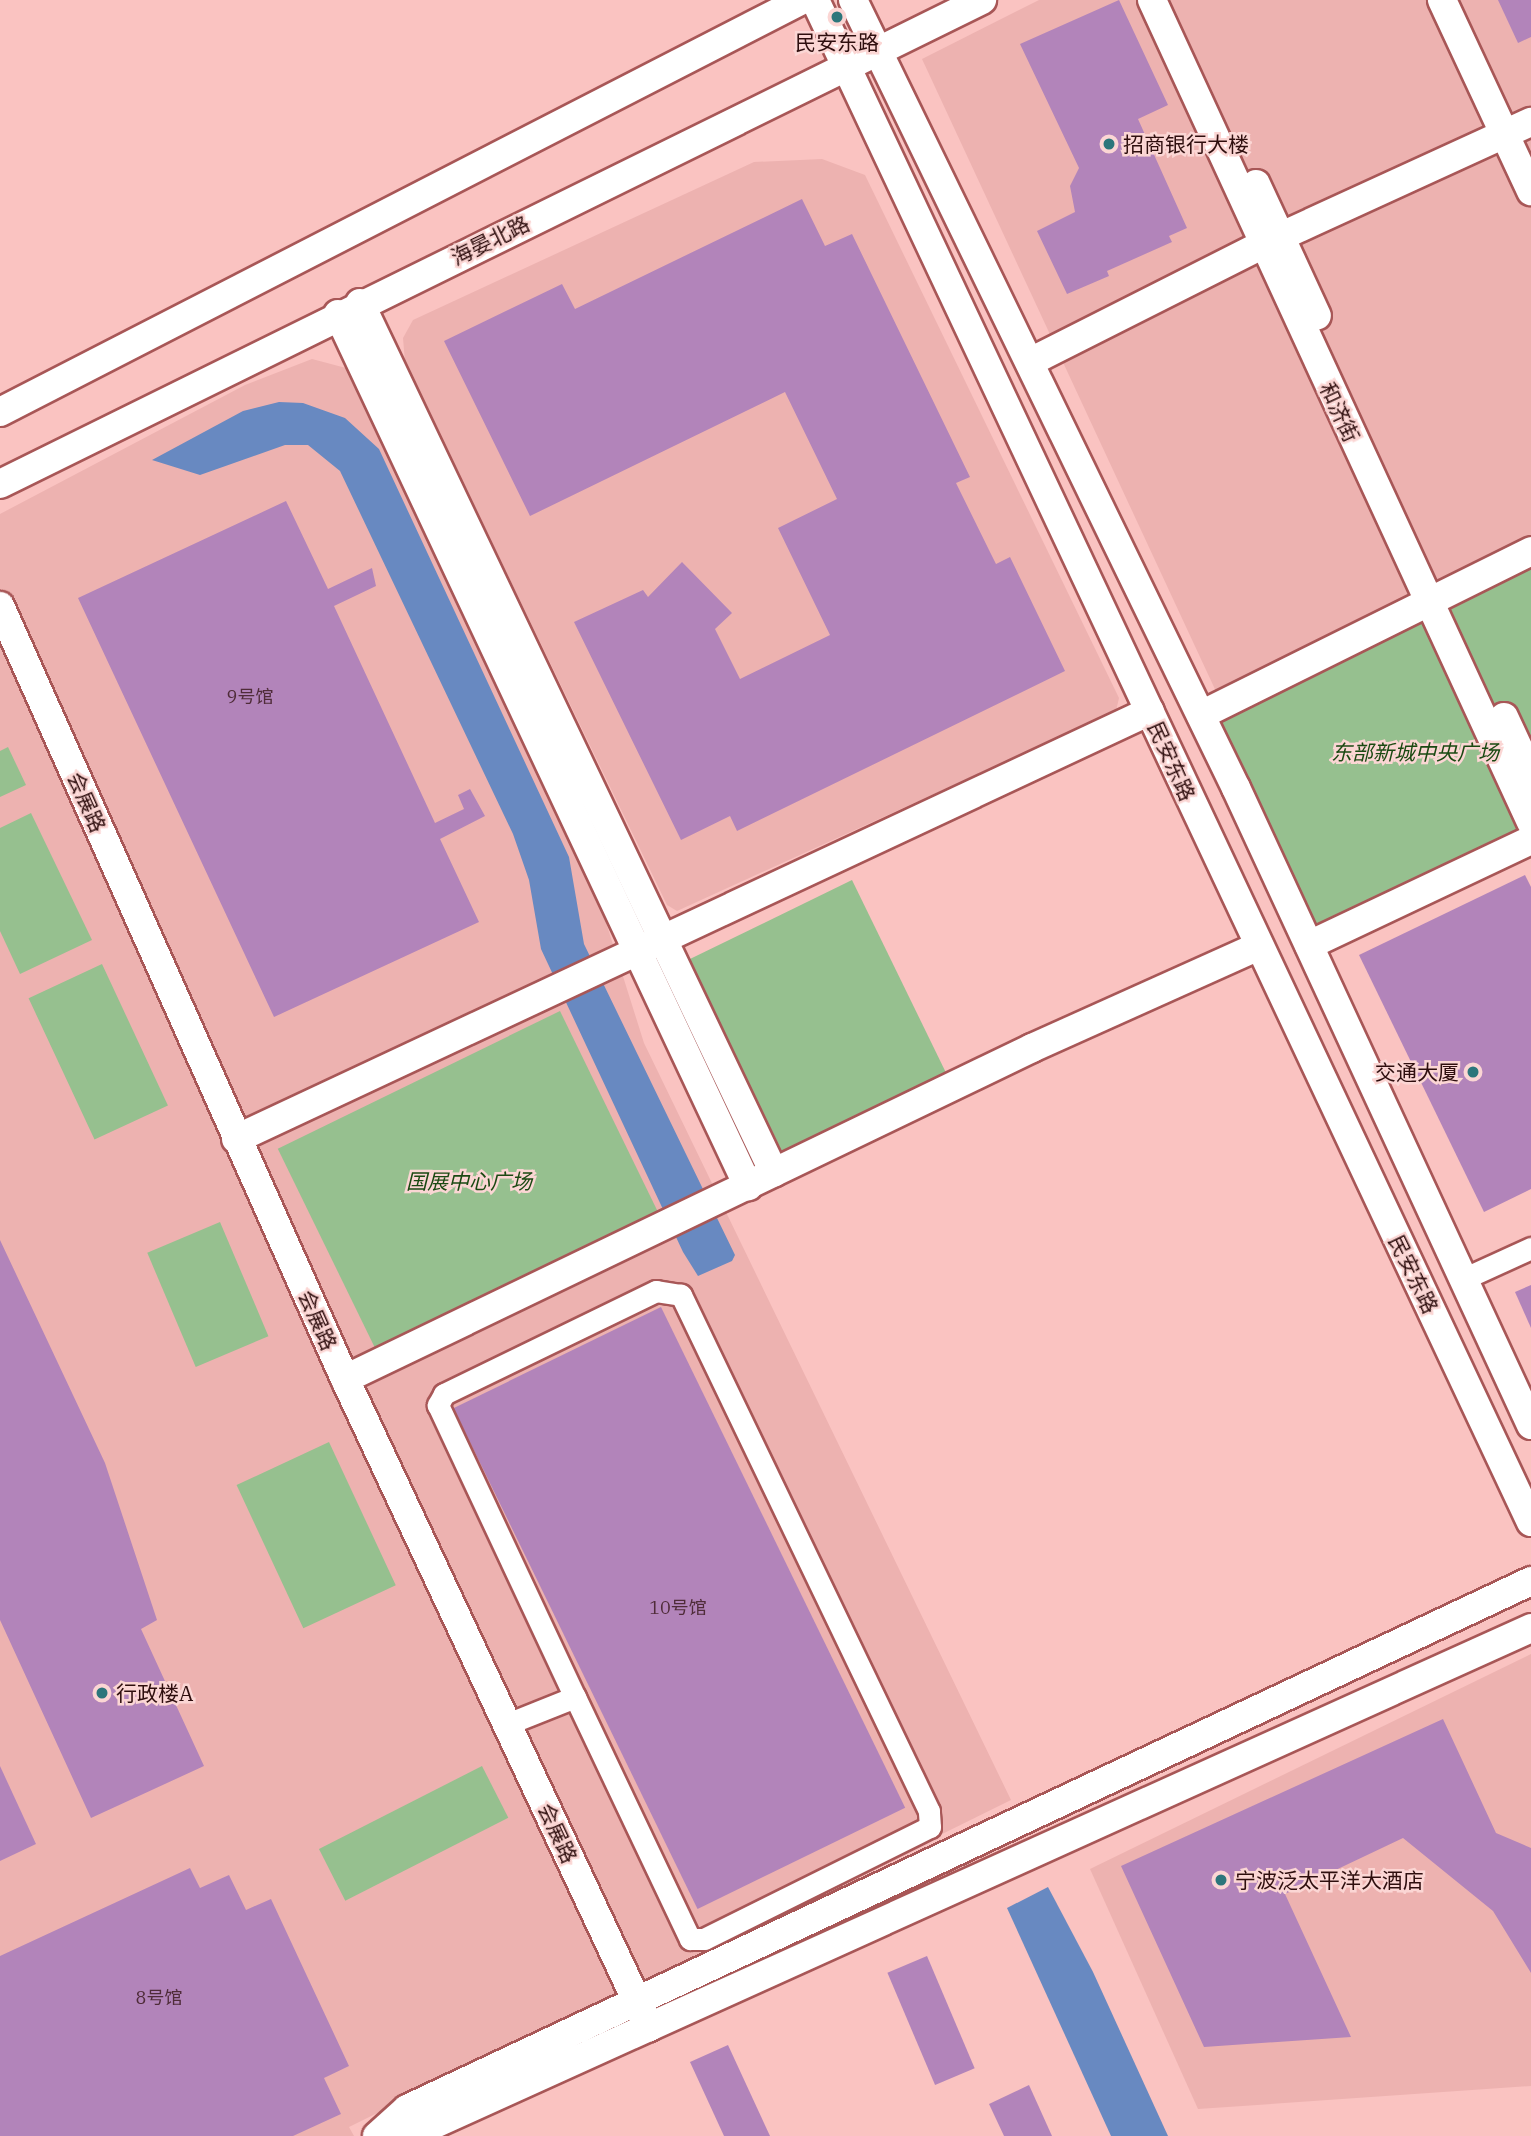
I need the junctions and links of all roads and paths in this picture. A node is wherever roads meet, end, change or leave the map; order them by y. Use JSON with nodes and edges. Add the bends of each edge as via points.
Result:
{"nodes":[{"id":1,"x":802,"y":0,"type":"edge"},
{"id":2,"x":815,"y":0,"type":"edge"},
{"id":3,"x":853,"y":0,"type":"edge"},
{"id":4,"x":982,"y":0,"type":"edge"},
{"id":5,"x":1152,"y":0,"type":"edge"},
{"id":6,"x":1171,"y":0,"type":"edge"},
{"id":7,"x":1442,"y":0,"type":"edge"},
{"id":8,"x":877,"y":50,"type":"junction"},
{"id":9,"x":846,"y":67,"type":"junction"},
{"id":10,"x":1531,"y":121,"type":"edge"},
{"id":11,"x":1504,"y":133,"type":"junction"},
{"id":12,"x":1531,"y":191,"type":"edge"},
{"id":13,"x":1271,"y":241,"type":"junction"},
{"id":14,"x":349,"y":309,"type":"junction"},
{"id":15,"x":1032,"y":361,"type":"junction"},
{"id":16,"x":0,"y":412,"type":"edge"},
{"id":17,"x":0,"y":484,"type":"edge"},
{"id":18,"x":1531,"y":551,"type":"edge"},
{"id":19,"x":1437,"y":598,"type":"junction"},
{"id":20,"x":0,"y":606,"type":"edge"},
{"id":21,"x":1150,"y":711,"type":"junction"},
{"id":22,"x":1201,"y":715,"type":"junction"},
{"id":23,"x":1531,"y":775,"type":"edge"},
{"id":24,"x":1531,"y":822,"type":"edge"},
{"id":25,"x":1531,"y":840,"type":"edge"},
{"id":26,"x":651,"y":944,"type":"junction"},
{"id":27,"x":1309,"y":945,"type":"junction"},
{"id":28,"x":1257,"y":947,"type":"junction"},
{"id":29,"x":236,"y":1139,"type":"junction"},
{"id":30,"x":774,"y":1173,"type":"junction"},
{"id":31,"x":748,"y":1186,"type":"junction"},
{"id":32,"x":1531,"y":1248,"type":"edge"},
{"id":33,"x":1463,"y":1279,"type":"junction"},
{"id":34,"x":345,"y":1379,"type":"junction"},
{"id":35,"x":1531,"y":1425,"type":"edge"},
{"id":36,"x":1531,"y":1522,"type":"edge"},
{"id":37,"x":1531,"y":1581,"type":"edge"},
{"id":38,"x":1531,"y":1628,"type":"edge"},
{"id":39,"x":575,"y":1697,"type":"junction"},
{"id":40,"x":507,"y":1724,"type":"junction"},
{"id":41,"x":637,"y":2001,"type":"junction"},
{"id":42,"x":649,"y":2027,"type":"junction"},
{"id":43,"x":377,"y":2136,"type":"edge"},
{"id":44,"x":398,"y":2136,"type":"edge"}],
"edges":[{"from":1,"to":16,"type":"street"},
{"from":2,"to":9,"type":"street","name":"民安东路"},
{"from":3,"to":8,"type":"street","name":"民安东路"},
{"from":4,"to":8,"type":"street","name":"海晏北路"},
{"from":5,"to":13,"type":"street","name":"和济街"},
{"from":6,"to":13,"type":"street","name":"和济街"},
{"from":7,"to":11,"type":"street"},
{"from":8,"to":9,"type":"street","name":"海晏北路"},
{"from":8,"to":15,"type":"street","name":"民安东路"},
{"from":9,"to":14,"type":"street","name":"海晏北路"},
{"from":9,"to":21,"type":"street","name":"民安东路"},
{"from":10,"to":11,"type":"street"},
{"from":11,"to":12,"type":"street"},
{"from":11,"to":13,"type":"street"},
{"from":13,"to":15,"type":"street"},
{"from":13,"to":19,"type":"street","name":"和济街"},
{"from":14,"to":17,"type":"street","name":"海晏北路"},
{"from":14,"to":26,"type":"street"},
{"from":15,"to":22,"type":"street","name":"民安东路"},
{"from":18,"to":19,"type":"street"},
{"from":19,"to":22,"type":"street"},
{"from":19,"to":23,"type":"street","name":"和济街"},
{"from":19,"to":24,"type":"street","name":"和济街"},
{"from":20,"to":29,"type":"street","name":"会展路"},
{"from":21,"to":26,"type":"street"},
{"from":21,"to":28,"type":"street","name":"民安东路"},
{"from":22,"to":27,"type":"street","name":"民安东路"},
{"from":25,"to":27,"type":"street"},
{"from":26,"to":29,"type":"street"},
{"from":26,"to":30,"type":"street"},
{"from":26,"to":31,"type":"street"},
{"from":27,"to":33,"type":"street","name":"民安东路"},
{"from":28,"to":30,"type":"street"},
{"from":28,"to":36,"type":"street","name":"民安东路"},
{"from":29,"to":34,"type":"street","name":"会展路"},
{"from":30,"to":31,"type":"street"},
{"from":31,"to":34,"type":"street"},
{"from":32,"to":33,"type":"street"},
{"from":33,"to":35,"type":"street","name":"民安东路"},
{"from":34,"to":40,"type":"street","name":"会展路"},
{"from":37,"to":41,"type":"street"},
{"from":38,"to":42,"type":"street"},
{"from":39,"to":39,"type":"street","via":[[438,1405],[444,1394],[656,1291],[681,1295],[929,1811],[930,1827],[704,1939],[690,1939]]},
{"from":39,"to":40,"type":"street"},
{"from":40,"to":41,"type":"street","name":"会展路"},
{"from":41,"to":42,"type":"street","name":"会展路"},
{"from":41,"to":43,"type":"street","via":[[407,2109]]},
{"from":42,"to":44,"type":"street"}]}
